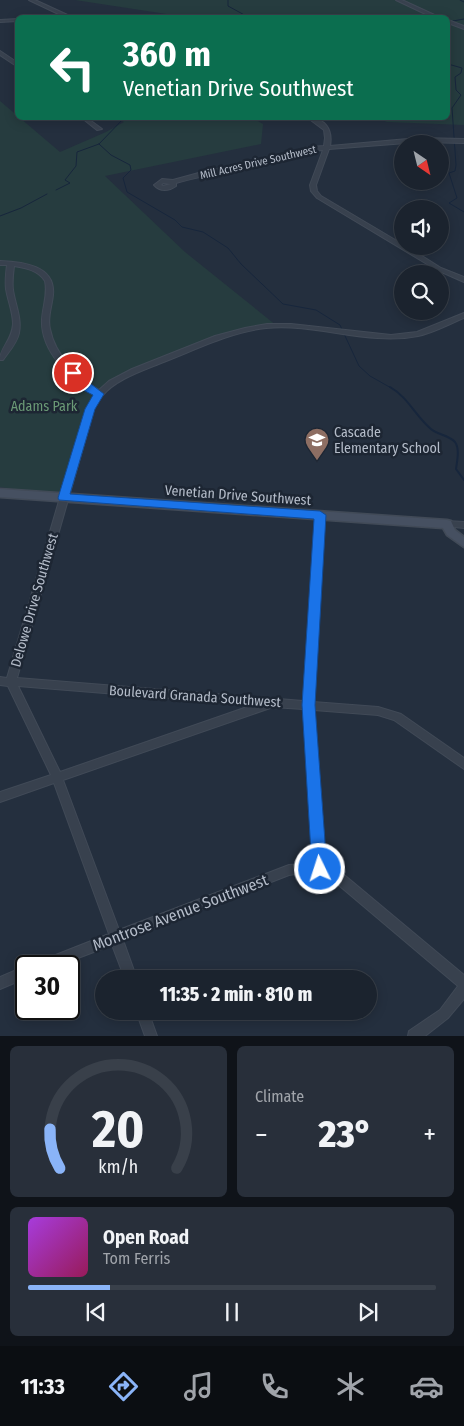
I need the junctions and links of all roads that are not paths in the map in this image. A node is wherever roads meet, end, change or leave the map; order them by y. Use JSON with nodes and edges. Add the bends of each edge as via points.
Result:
{"nodes":[{"id":1,"x":31,"y":0,"type":"edge"},
{"id":2,"x":398,"y":0,"type":"edge"},
{"id":3,"x":65,"y":15,"type":"edge"},
{"id":4,"x":432,"y":15,"type":"edge"},
{"id":5,"x":15,"y":20,"type":"edge"},
{"id":6,"x":0,"y":21,"type":"edge"},
{"id":7,"x":450,"y":22,"type":"edge"},
{"id":8,"x":464,"y":28,"type":"edge"},
{"id":9,"x":0,"y":52,"type":"edge"},
{"id":10,"x":15,"y":64,"type":"edge"},
{"id":11,"x":87,"y":120,"type":"edge"},
{"id":12,"x":313,"y":120,"type":"edge"},
{"id":13,"x":99,"y":129,"type":"dead end"},
{"id":14,"x":464,"y":141,"type":"edge"},
{"id":15,"x":326,"y":147,"type":"junction"},
{"id":16,"x":173,"y":182,"type":"dead end"},
{"id":17,"x":0,"y":263,"type":"edge"},
{"id":18,"x":11,"y":263,"type":"junction"},
{"id":19,"x":464,"y":280,"type":"edge"},
{"id":20,"x":464,"y":315,"type":"edge"},
{"id":21,"x":0,"y":358,"type":"edge"},
{"id":22,"x":99,"y":394,"type":"junction"},
{"id":23,"x":0,"y":494,"type":"edge"},
{"id":24,"x":63,"y":498,"type":"junction"},
{"id":25,"x":320,"y":515,"type":"junction"},
{"id":26,"x":447,"y":524,"type":"junction"},
{"id":27,"x":464,"y":525,"type":"edge"},
{"id":28,"x":464,"y":543,"type":"edge"},
{"id":29,"x":0,"y":681,"type":"edge"},
{"id":30,"x":12,"y":682,"type":"junction"},
{"id":31,"x":272,"y":702,"type":"junction"},
{"id":32,"x":308,"y":705,"type":"junction"},
{"id":33,"x":464,"y":764,"type":"edge"},
{"id":34,"x":57,"y":777,"type":"junction"},
{"id":35,"x":0,"y":797,"type":"edge"},
{"id":36,"x":320,"y":869,"type":"junction"},
{"id":37,"x":116,"y":938,"type":"junction"},
{"id":38,"x":71,"y":955,"type":"edge"},
{"id":39,"x":128,"y":970,"type":"edge"},
{"id":40,"x":15,"y":976,"type":"edge"},
{"id":41,"x":0,"y":982,"type":"edge"},
{"id":42,"x":464,"y":983,"type":"edge"},
{"id":43,"x":464,"y":989,"type":"edge"},
{"id":44,"x":145,"y":1020,"type":"edge"},
{"id":45,"x":151,"y":1036,"type":"edge"},
{"id":46,"x":414,"y":1036,"type":"edge"}],
"edges":[{"from":1,"to":3,"type":"street"},
{"from":2,"to":4,"type":"street"},
{"from":5,"to":6,"type":"street"},
{"from":7,"to":8,"type":"street"},
{"from":9,"to":10,"type":"street"},
{"from":11,"to":13,"type":"street"},
{"from":12,"to":15,"type":"street","via":[[326,128]]},
{"from":14,"to":15,"type":"street","name":"Mill Acres Drive Southwest","via":[[428,139]]},
{"from":15,"to":16,"type":"street","name":"Mill Acres Drive Southwest","via":[[297,151]]},
{"from":15,"to":19,"type":"street","via":[[313,185],[319,197],[439,269]]},
{"from":17,"to":18,"type":"street"},
{"from":18,"to":21,"type":"street","via":[[7,273],[8,299],[17,323],[14,340]]},
{"from":18,"to":22,"type":"street","via":[[33,268],[47,279],[51,290],[45,322],[49,341],[63,363]]},
{"from":20,"to":22,"type":"street","via":[[418,334],[398,337],[291,326],[245,330],[131,373]]},
{"from":22,"to":24,"type":"street","name":"Delowe Drive Southwest","via":[[90,409]]},
{"from":23,"to":24,"type":"street","name":"Venetian Drive Southwest"},
{"from":24,"to":25,"type":"street","name":"Venetian Drive Southwest"},
{"from":24,"to":30,"type":"street","name":"Delowe Drive Southwest"},
{"from":25,"to":26,"type":"street","name":"Venetian Drive Southwest"},
{"from":25,"to":32,"type":"street"},
{"from":26,"to":27,"type":"street"},
{"from":26,"to":28,"type":"street"},
{"from":29,"to":30,"type":"street","name":"Boulevard Granada Southwest"},
{"from":30,"to":31,"type":"street","name":"Boulevard Granada Southwest"},
{"from":30,"to":34,"type":"street","name":"Delowe Drive Southwest"},
{"from":31,"to":32,"type":"street","name":"Boulevard Granada Southwest"},
{"from":31,"to":34,"type":"street"},
{"from":32,"to":33,"type":"street","name":"Boulevard Granada Southwest","via":[[388,713]]},
{"from":32,"to":36,"type":"street"},
{"from":34,"to":35,"type":"street"},
{"from":34,"to":37,"type":"street","name":"Delowe Drive Southwest"},
{"from":36,"to":37,"type":"street","name":"Montrose Avenue Southwest","via":[[304,867],[289,870]]},
{"from":36,"to":42,"type":"street","via":[[340,878]]},
{"from":37,"to":38,"type":"street","name":"Montrose Avenue Southwest"},
{"from":37,"to":39,"type":"street","name":"Delowe Drive Southwest"},
{"from":40,"to":41,"type":"street"},
{"from":43,"to":46,"type":"street","via":[[444,1014]]},
{"from":44,"to":45,"type":"street"}]}
